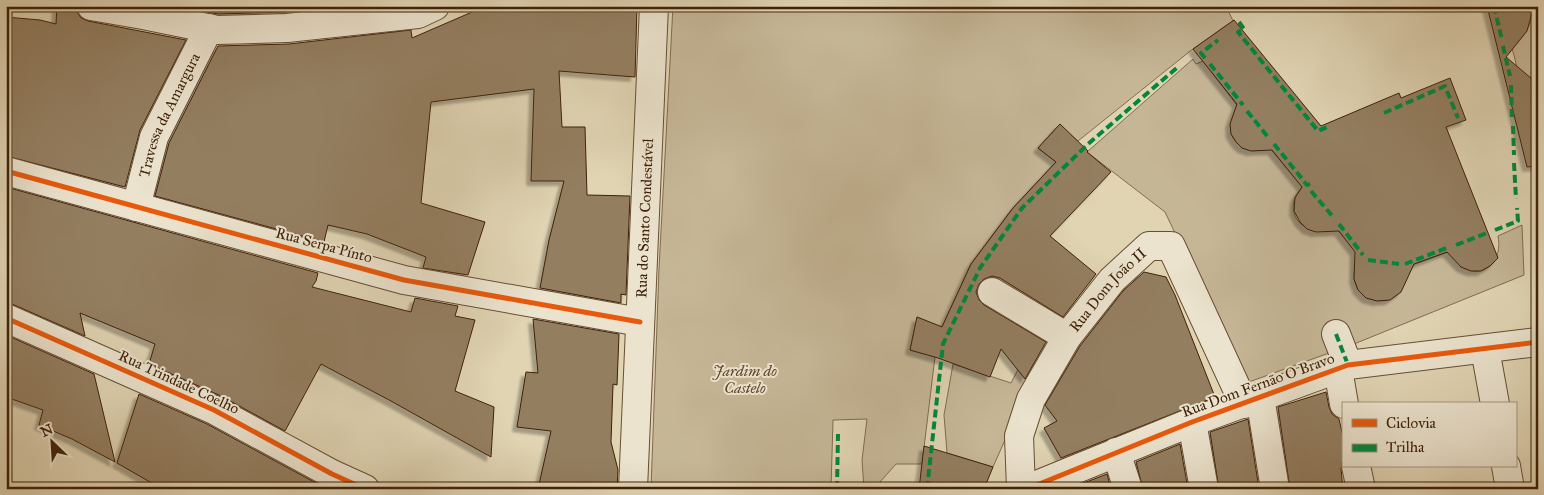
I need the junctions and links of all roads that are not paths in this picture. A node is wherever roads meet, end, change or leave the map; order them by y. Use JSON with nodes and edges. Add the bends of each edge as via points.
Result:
{"nodes":[{"id":1,"x":91,"y":6,"type":"edge"},
{"id":2,"x":435,"y":6,"type":"edge"},
{"id":3,"x":654,"y":6,"type":"edge"},
{"id":4,"x":209,"y":28,"type":"junction"},
{"id":5,"x":6,"y":171,"type":"edge"},
{"id":6,"x":136,"y":207,"type":"junction"},
{"id":7,"x":992,"y":292,"type":"dead end"},
{"id":8,"x":6,"y":318,"type":"edge"},
{"id":9,"x":640,"y":322,"type":"junction"},
{"id":10,"x":1336,"y":334,"type":"dead end"},
{"id":11,"x":1067,"y":337,"type":"junction"},
{"id":12,"x":1538,"y":342,"type":"edge"},
{"id":13,"x":1485,"y":349,"type":"junction"},
{"id":14,"x":1343,"y":367,"type":"junction"},
{"id":15,"x":1252,"y":400,"type":"junction"},
{"id":16,"x":1344,"y":402,"type":"edge"},
{"id":17,"x":1494,"y":402,"type":"edge"},
{"id":18,"x":1192,"y":422,"type":"junction"},
{"id":19,"x":1116,"y":452,"type":"junction"},
{"id":20,"x":1356,"y":468,"type":"edge"},
{"id":21,"x":1506,"y":468,"type":"edge"},
{"id":22,"x":1057,"y":483,"type":"edge"},
{"id":23,"x":365,"y":489,"type":"edge"},
{"id":24,"x":633,"y":489,"type":"edge"},
{"id":25,"x":1021,"y":489,"type":"edge"},
{"id":26,"x":1027,"y":489,"type":"edge"},
{"id":27,"x":1128,"y":489,"type":"edge"},
{"id":28,"x":1204,"y":489,"type":"edge"},
{"id":29,"x":1275,"y":489,"type":"edge"},
{"id":30,"x":1361,"y":489,"type":"edge"},
{"id":31,"x":1510,"y":489,"type":"edge"}],
"edges":[{"from":1,"to":4,"type":"street"},
{"from":2,"to":4,"type":"street","via":[[418,14],[287,28]]},
{"from":3,"to":9,"type":"street","name":"Rua do Santo Condestável"},
{"from":4,"to":6,"type":"street","name":"Travessa da Amargura","via":[[154,137]]},
{"from":5,"to":6,"type":"street","name":"Rua Serpa Pínto"},
{"from":6,"to":9,"type":"street","name":"Rua Serpa Pínto","via":[[404,280]]},
{"from":7,"to":11,"type":"street"},
{"from":8,"to":23,"type":"street","name":"Rua Trindade Coelho","via":[[214,410]]},
{"from":9,"to":24,"type":"street","name":"Rua do Santo Condestável"},
{"from":10,"to":14,"type":"street"},
{"from":11,"to":15,"type":"street","name":"Rua Dom João II","via":[[1112,280],[1149,246],[1171,246]]},
{"from":11,"to":25,"type":"street","name":"Rua Dom João II","via":[[1031,399],[1019,436]]},
{"from":12,"to":13,"type":"street","name":"Rua Dom Fernão O Bravo"},
{"from":13,"to":14,"type":"street","name":"Rua Dom Fernão O Bravo"},
{"from":13,"to":17,"type":"street"},
{"from":14,"to":15,"type":"street","name":"Rua Dom Fernão O Bravo"},
{"from":14,"to":16,"type":"street"},
{"from":15,"to":18,"type":"street","name":"Rua Dom Fernão O Bravo"},
{"from":15,"to":29,"type":"street"},
{"from":18,"to":19,"type":"street","name":"Rua Dom Fernão O Bravo"},
{"from":18,"to":28,"type":"street"},
{"from":19,"to":22,"type":"street","name":"Rua Dom Fernão O Bravo"},
{"from":19,"to":27,"type":"street"},
{"from":20,"to":30,"type":"street"},
{"from":21,"to":31,"type":"street"},
{"from":22,"to":26,"type":"street","name":"Rua Dom Fernão O Bravo"}]}
